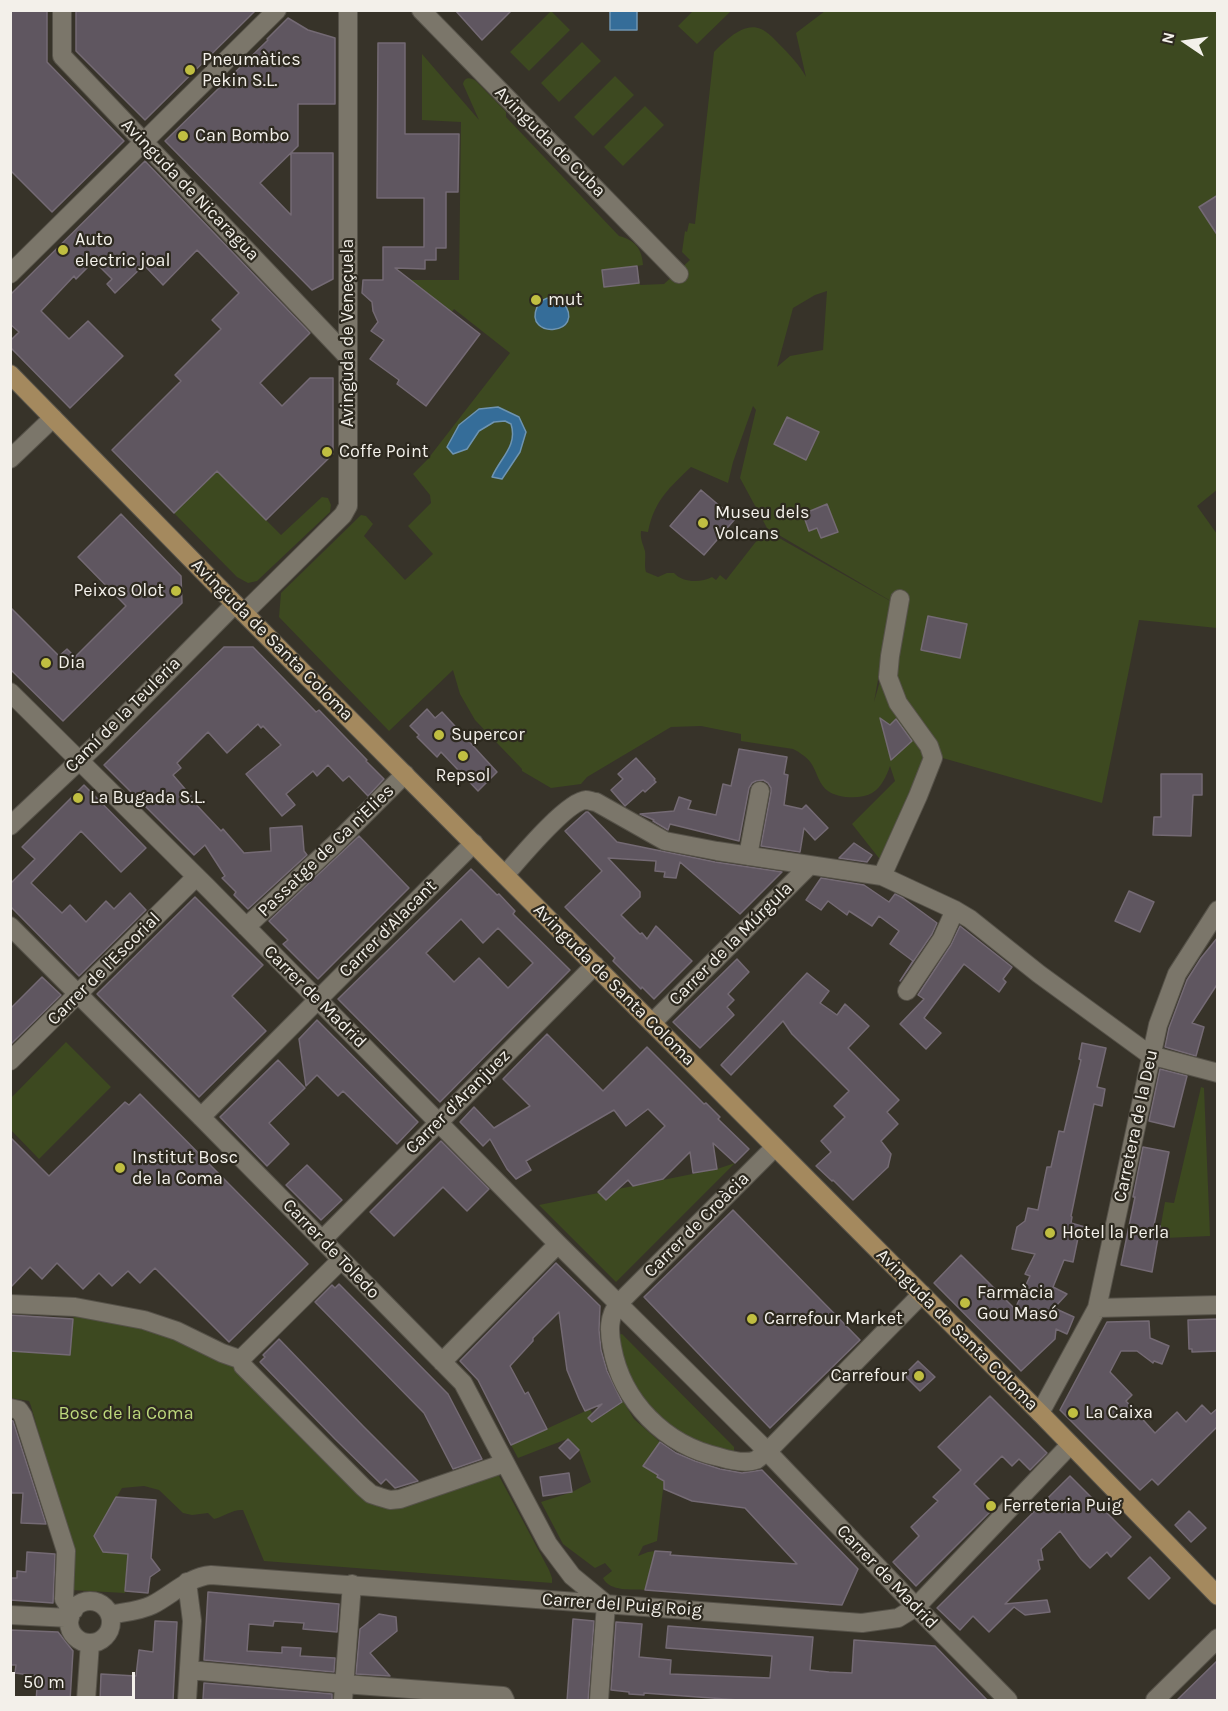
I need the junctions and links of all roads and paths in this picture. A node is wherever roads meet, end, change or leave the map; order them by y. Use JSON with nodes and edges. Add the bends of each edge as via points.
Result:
{"nodes":[{"id":1,"x":62,"y":10,"type":"edge"},
{"id":2,"x":277,"y":10,"type":"edge"},
{"id":3,"x":348,"y":10,"type":"edge"},
{"id":4,"x":421,"y":10,"type":"edge"},
{"id":5,"x":144,"y":141,"type":"junction"},
{"id":6,"x":10,"y":274,"type":"edge"},
{"id":7,"x":679,"y":274,"type":"dead end"},
{"id":8,"x":348,"y":357,"type":"junction"},
{"id":9,"x":10,"y":374,"type":"edge"},
{"id":10,"x":53,"y":418,"type":"junction"},
{"id":11,"x":10,"y":459,"type":"edge"},
{"id":12,"x":900,"y":599,"type":"dead end"},
{"id":13,"x":240,"y":608,"type":"junction"},
{"id":14,"x":10,"y":692,"type":"edge"},
{"id":15,"x":79,"y":760,"type":"junction"},
{"id":16,"x":405,"y":774,"type":"junction"},
{"id":17,"x":760,"y":790,"type":"dead end"},
{"id":18,"x":10,"y":826,"type":"edge"},
{"id":19,"x":474,"y":843,"type":"junction"},
{"id":20,"x":748,"y":856,"type":"junction"},
{"id":21,"x":809,"y":866,"type":"junction"},
{"id":22,"x":505,"y":875,"type":"junction"},
{"id":23,"x":882,"y":876,"type":"junction"},
{"id":24,"x":196,"y":877,"type":"junction"},
{"id":25,"x":955,"y":910,"type":"junction"},
{"id":26,"x":1218,"y":910,"type":"edge"},
{"id":27,"x":10,"y":926,"type":"edge"},
{"id":28,"x":246,"y":927,"type":"junction"},
{"id":29,"x":595,"y":965,"type":"junction"},
{"id":30,"x":907,"y":991,"type":"dead end"},
{"id":31,"x":80,"y":994,"type":"junction"},
{"id":32,"x":318,"y":999,"type":"junction"},
{"id":33,"x":652,"y":1023,"type":"junction"},
{"id":34,"x":1150,"y":1055,"type":"junction"},
{"id":35,"x":10,"y":1061,"type":"edge"},
{"id":36,"x":1218,"y":1073,"type":"edge"},
{"id":37,"x":201,"y":1117,"type":"junction"},
{"id":38,"x":438,"y":1122,"type":"junction"},
{"id":39,"x":775,"y":1147,"type":"junction"},
{"id":40,"x":322,"y":1240,"type":"junction"},
{"id":41,"x":558,"y":1244,"type":"junction"},
{"id":42,"x":341,"y":1260,"type":"junction"},
{"id":43,"x":922,"y":1294,"type":"junction"},
{"id":44,"x":618,"y":1303,"type":"junction"},
{"id":45,"x":10,"y":1304,"type":"edge"},
{"id":46,"x":1218,"y":1305,"type":"edge"},
{"id":47,"x":1097,"y":1308,"type":"junction"},
{"id":48,"x":442,"y":1362,"type":"junction"},
{"id":49,"x":242,"y":1363,"type":"junction"},
{"id":50,"x":10,"y":1408,"type":"edge"},
{"id":51,"x":1040,"y":1413,"type":"junction"},
{"id":52,"x":1070,"y":1444,"type":"junction"},
{"id":53,"x":767,"y":1452,"type":"junction"},
{"id":54,"x":505,"y":1463,"type":"junction"},
{"id":55,"x":188,"y":1582,"type":"junction"},
{"id":56,"x":352,"y":1584,"type":"junction"},
{"id":57,"x":1218,"y":1596,"type":"edge"},
{"id":58,"x":606,"y":1604,"type":"junction"},
{"id":59,"x":916,"y":1607,"type":"junction"},
{"id":60,"x":72,"y":1614,"type":"junction"},
{"id":61,"x":10,"y":1615,"type":"edge"},
{"id":62,"x":110,"y":1615,"type":"junction"},
{"id":63,"x":1218,"y":1638,"type":"edge"},
{"id":64,"x":90,"y":1643,"type":"junction"},
{"id":65,"x":189,"y":1670,"type":"junction"},
{"id":66,"x":343,"y":1692,"type":"edge"},
{"id":67,"x":426,"y":1695,"type":"edge"},
{"id":68,"x":504,"y":1698,"type":"edge"},
{"id":69,"x":86,"y":1701,"type":"edge"},
{"id":70,"x":187,"y":1701,"type":"edge"},
{"id":71,"x":599,"y":1701,"type":"edge"},
{"id":72,"x":1008,"y":1701,"type":"edge"},
{"id":73,"x":1155,"y":1701,"type":"edge"}],
"edges":[{"from":1,"to":5,"type":"street","name":"Avinguda de Nicaragua","via":[[62,56]]},
{"from":2,"to":5,"type":"street"},
{"from":3,"to":8,"type":"street","name":"Avinguda de Veneçuela"},
{"from":4,"to":7,"type":"street","name":"Avinguda de Cuba"},
{"from":5,"to":6,"type":"street"},
{"from":5,"to":8,"type":"street","name":"Avinguda de Nicaragua"},
{"from":8,"to":13,"type":"street","name":"Avinguda de Veneçuela","via":[[348,506],[343,515]]},
{"from":9,"to":10,"type":"main road","name":"Avinguda de Santa Coloma"},
{"from":10,"to":11,"type":"street"},
{"from":10,"to":13,"type":"main road","name":"Avinguda de Santa Coloma"},
{"from":12,"to":23,"type":"street","via":[[888,677],[898,703],[930,746],[933,758]]},
{"from":13,"to":15,"type":"street","name":"Camí de la Teuleria"},
{"from":13,"to":16,"type":"main road","name":"Avinguda de Santa Coloma"},
{"from":14,"to":15,"type":"street","name":"Carrer de Madrid"},
{"from":15,"to":18,"type":"street","name":"Camí de la Teuleria"},
{"from":15,"to":24,"type":"street","name":"Carrer de Madrid"},
{"from":16,"to":19,"type":"main road","name":"Avinguda de Santa Coloma"},
{"from":16,"to":28,"type":"street","name":"Passatge de Ca n'Elies"},
{"from":17,"to":20,"type":"street"},
{"from":19,"to":22,"type":"main road","name":"Avinguda de Santa Coloma"},
{"from":19,"to":32,"type":"street","name":"Carrer d'Alacant"},
{"from":20,"to":21,"type":"street"},
{"from":20,"to":22,"type":"street","via":[[665,841],[586,800],[562,814]]},
{"from":21,"to":23,"type":"street"},
{"from":21,"to":33,"type":"street","name":"Carrer de la Múrgula"},
{"from":22,"to":29,"type":"main road","name":"Avinguda de Santa Coloma"},
{"from":23,"to":25,"type":"street"},
{"from":24,"to":28,"type":"street","name":"Carrer de Madrid"},
{"from":24,"to":31,"type":"street","name":"Carrer de l'Escorial"},
{"from":25,"to":30,"type":"street","via":[[942,939]]},
{"from":25,"to":34,"type":"street"},
{"from":26,"to":34,"type":"street","name":"Carretera de la Deu","via":[[1177,974]]},
{"from":27,"to":31,"type":"street","name":"Carrer de Toledo"},
{"from":28,"to":32,"type":"street","name":"Carrer de Madrid"},
{"from":29,"to":33,"type":"main road","name":"Avinguda de Santa Coloma"},
{"from":29,"to":38,"type":"street","name":"Carrer d'Aranjuez"},
{"from":31,"to":35,"type":"street","name":"Carrer de l'Escorial"},
{"from":31,"to":37,"type":"street","name":"Carrer de Toledo"},
{"from":32,"to":37,"type":"street","name":"Carrer d'Alacant"},
{"from":32,"to":38,"type":"street","name":"Carrer de Madrid"},
{"from":33,"to":39,"type":"main road","name":"Avinguda de Santa Coloma"},
{"from":34,"to":36,"type":"street"},
{"from":34,"to":47,"type":"street","name":"Carretera de la Deu"},
{"from":37,"to":40,"type":"street","name":"Carrer de Toledo"},
{"from":38,"to":40,"type":"street","name":"Carrer d'Aranjuez"},
{"from":38,"to":41,"type":"street","name":"Carrer de Madrid"},
{"from":39,"to":43,"type":"main road","name":"Avinguda de Santa Coloma"},
{"from":39,"to":44,"type":"street","name":"Carrer de Croàcia"},
{"from":40,"to":42,"type":"street","name":"Carrer de Toledo"},
{"from":41,"to":44,"type":"street","name":"Carrer de Madrid"},
{"from":41,"to":48,"type":"street"},
{"from":42,"to":48,"type":"street","name":"Carrer de Toledo"},
{"from":42,"to":49,"type":"street"},
{"from":43,"to":51,"type":"main road","name":"Avinguda de Santa Coloma"},
{"from":43,"to":53,"type":"street"},
{"from":44,"to":53,"type":"street","name":"Carrer de Madrid"},
{"from":44,"to":53,"type":"street","via":[[609,1335],[615,1365],[635,1402],[654,1424],[686,1446],[730,1460],[754,1461]]},
{"from":45,"to":49,"type":"street","via":[[75,1307],[134,1318],[177,1331]]},
{"from":46,"to":47,"type":"street"},
{"from":47,"to":51,"type":"street","name":"Carretera de la Deu"},
{"from":48,"to":54,"type":"street","name":"Carrer de Toledo","via":[[463,1383]]},
{"from":49,"to":54,"type":"street","via":[[371,1494],[390,1500],[409,1497]]},
{"from":50,"to":60,"type":"street","via":[[22,1413],[66,1551],[64,1599]]},
{"from":51,"to":52,"type":"main road","name":"Avinguda de Santa Coloma"},
{"from":52,"to":57,"type":"main road","name":"Avinguda de Santa Coloma"},
{"from":52,"to":59,"type":"street","name":"Carrer del Puig Roig"},
{"from":53,"to":59,"type":"street","name":"Carrer de Madrid"},
{"from":54,"to":58,"type":"street","name":"Carrer de Toledo","via":[[548,1544],[572,1576]]},
{"from":55,"to":56,"type":"street","name":"Carrer del Puig Roig","via":[[211,1575]]},
{"from":55,"to":62,"type":"street","name":"Carrer del Puig Roig","via":[[146,1608]]},
{"from":55,"to":65,"type":"street","via":[[192,1621]]},
{"from":56,"to":58,"type":"street","name":"Carrer del Puig Roig"},
{"from":56,"to":66,"type":"street"},
{"from":58,"to":59,"type":"street","name":"Carrer del Puig Roig","via":[[861,1623],[898,1618]]},
{"from":58,"to":71,"type":"street"},
{"from":59,"to":72,"type":"street","name":"Carrer de Madrid"},
{"from":60,"to":61,"type":"street"},
{"from":60,"to":62,"type":"street","via":[[81,1604],[91,1601],[103,1606]]},
{"from":60,"to":64,"type":"street","via":[[70,1628],[81,1641]]},
{"from":62,"to":64,"type":"street","via":[[109,1632],[102,1640]]},
{"from":63,"to":73,"type":"street"},
{"from":64,"to":69,"type":"street"},
{"from":65,"to":66,"type":"street"},
{"from":65,"to":70,"type":"street"},
{"from":66,"to":67,"type":"street"},
{"from":67,"to":68,"type":"street"}]}
